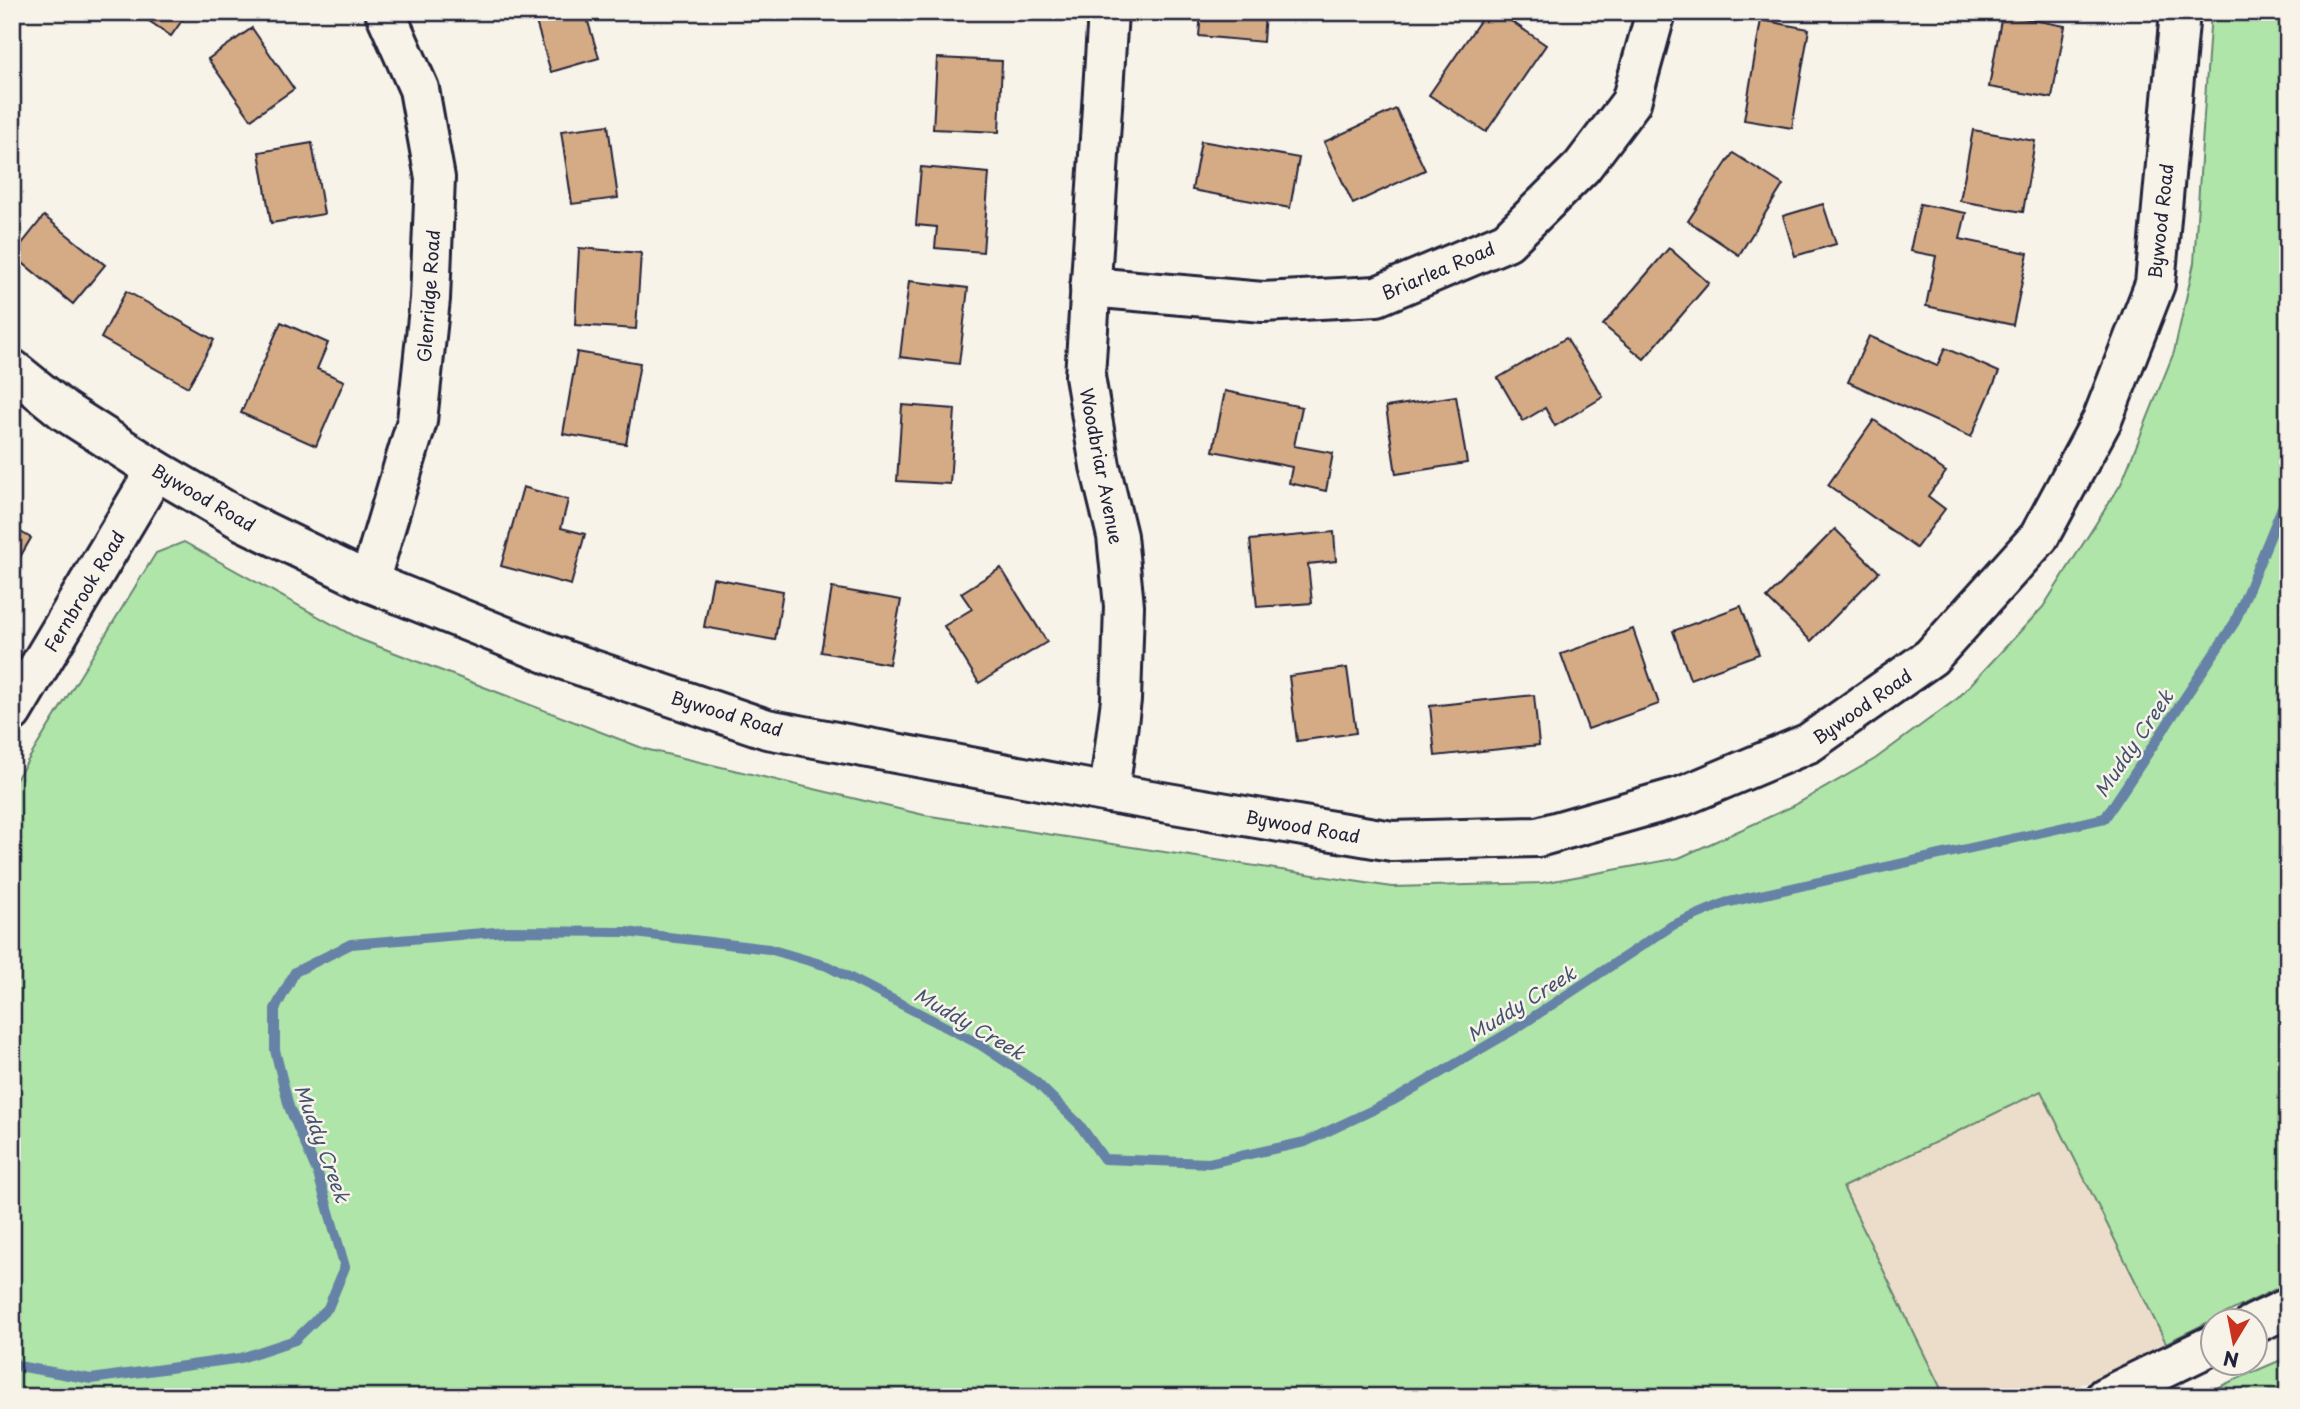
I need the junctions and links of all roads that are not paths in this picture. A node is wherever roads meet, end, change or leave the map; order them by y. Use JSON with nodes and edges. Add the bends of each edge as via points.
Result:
{"nodes":[{"id":1,"x":385,"y":12,"type":"edge"},
{"id":2,"x":1108,"y":12,"type":"edge"},
{"id":3,"x":1656,"y":12,"type":"edge"},
{"id":4,"x":2180,"y":12,"type":"edge"},
{"id":5,"x":1090,"y":287,"type":"junction"},
{"id":6,"x":12,"y":369,"type":"edge"},
{"id":7,"x":156,"y":470,"type":"junction"},
{"id":8,"x":369,"y":582,"type":"junction"},
{"id":9,"x":12,"y":712,"type":"edge"},
{"id":10,"x":1109,"y":793,"type":"junction"},
{"id":11,"x":2288,"y":1308,"type":"edge"},
{"id":12,"x":2268,"y":1318,"type":"edge"},
{"id":13,"x":2198,"y":1352,"type":"edge"},
{"id":14,"x":2105,"y":1397,"type":"edge"}],
"edges":[{"from":1,"to":8,"type":"street","name":"Glenridge Road","via":[[419,89],[435,178],[430,299],[416,421]]},
{"from":2,"to":5,"type":"street","name":"Woodbriar Avenue"},
{"from":3,"to":5,"type":"street","name":"Briarlea Road","via":[[1632,102],[1582,167],[1507,241],[1377,296],[1263,302]]},
{"from":4,"to":10,"type":"street","name":"Bywood Road","via":[[2155,285],[2102,420],[2039,537],[1931,657],[1809,743],[1683,796],[1538,837],[1392,841]]},
{"from":5,"to":10,"type":"street","name":"Woodbriar Avenue","via":[[1085,376],[1117,536],[1124,606],[1122,699]]},
{"from":6,"to":7,"type":"street","name":"Bywood Road","via":[[64,411]]},
{"from":7,"to":8,"type":"street","name":"Bywood Road","via":[[245,522]]},
{"from":7,"to":9,"type":"street","name":"Fernbrook Road"},
{"from":8,"to":10,"type":"street","name":"Bywood Road","via":[[564,660],[767,729]]},
{"from":11,"to":12,"type":"street"},
{"from":13,"to":14,"type":"street"}]}
